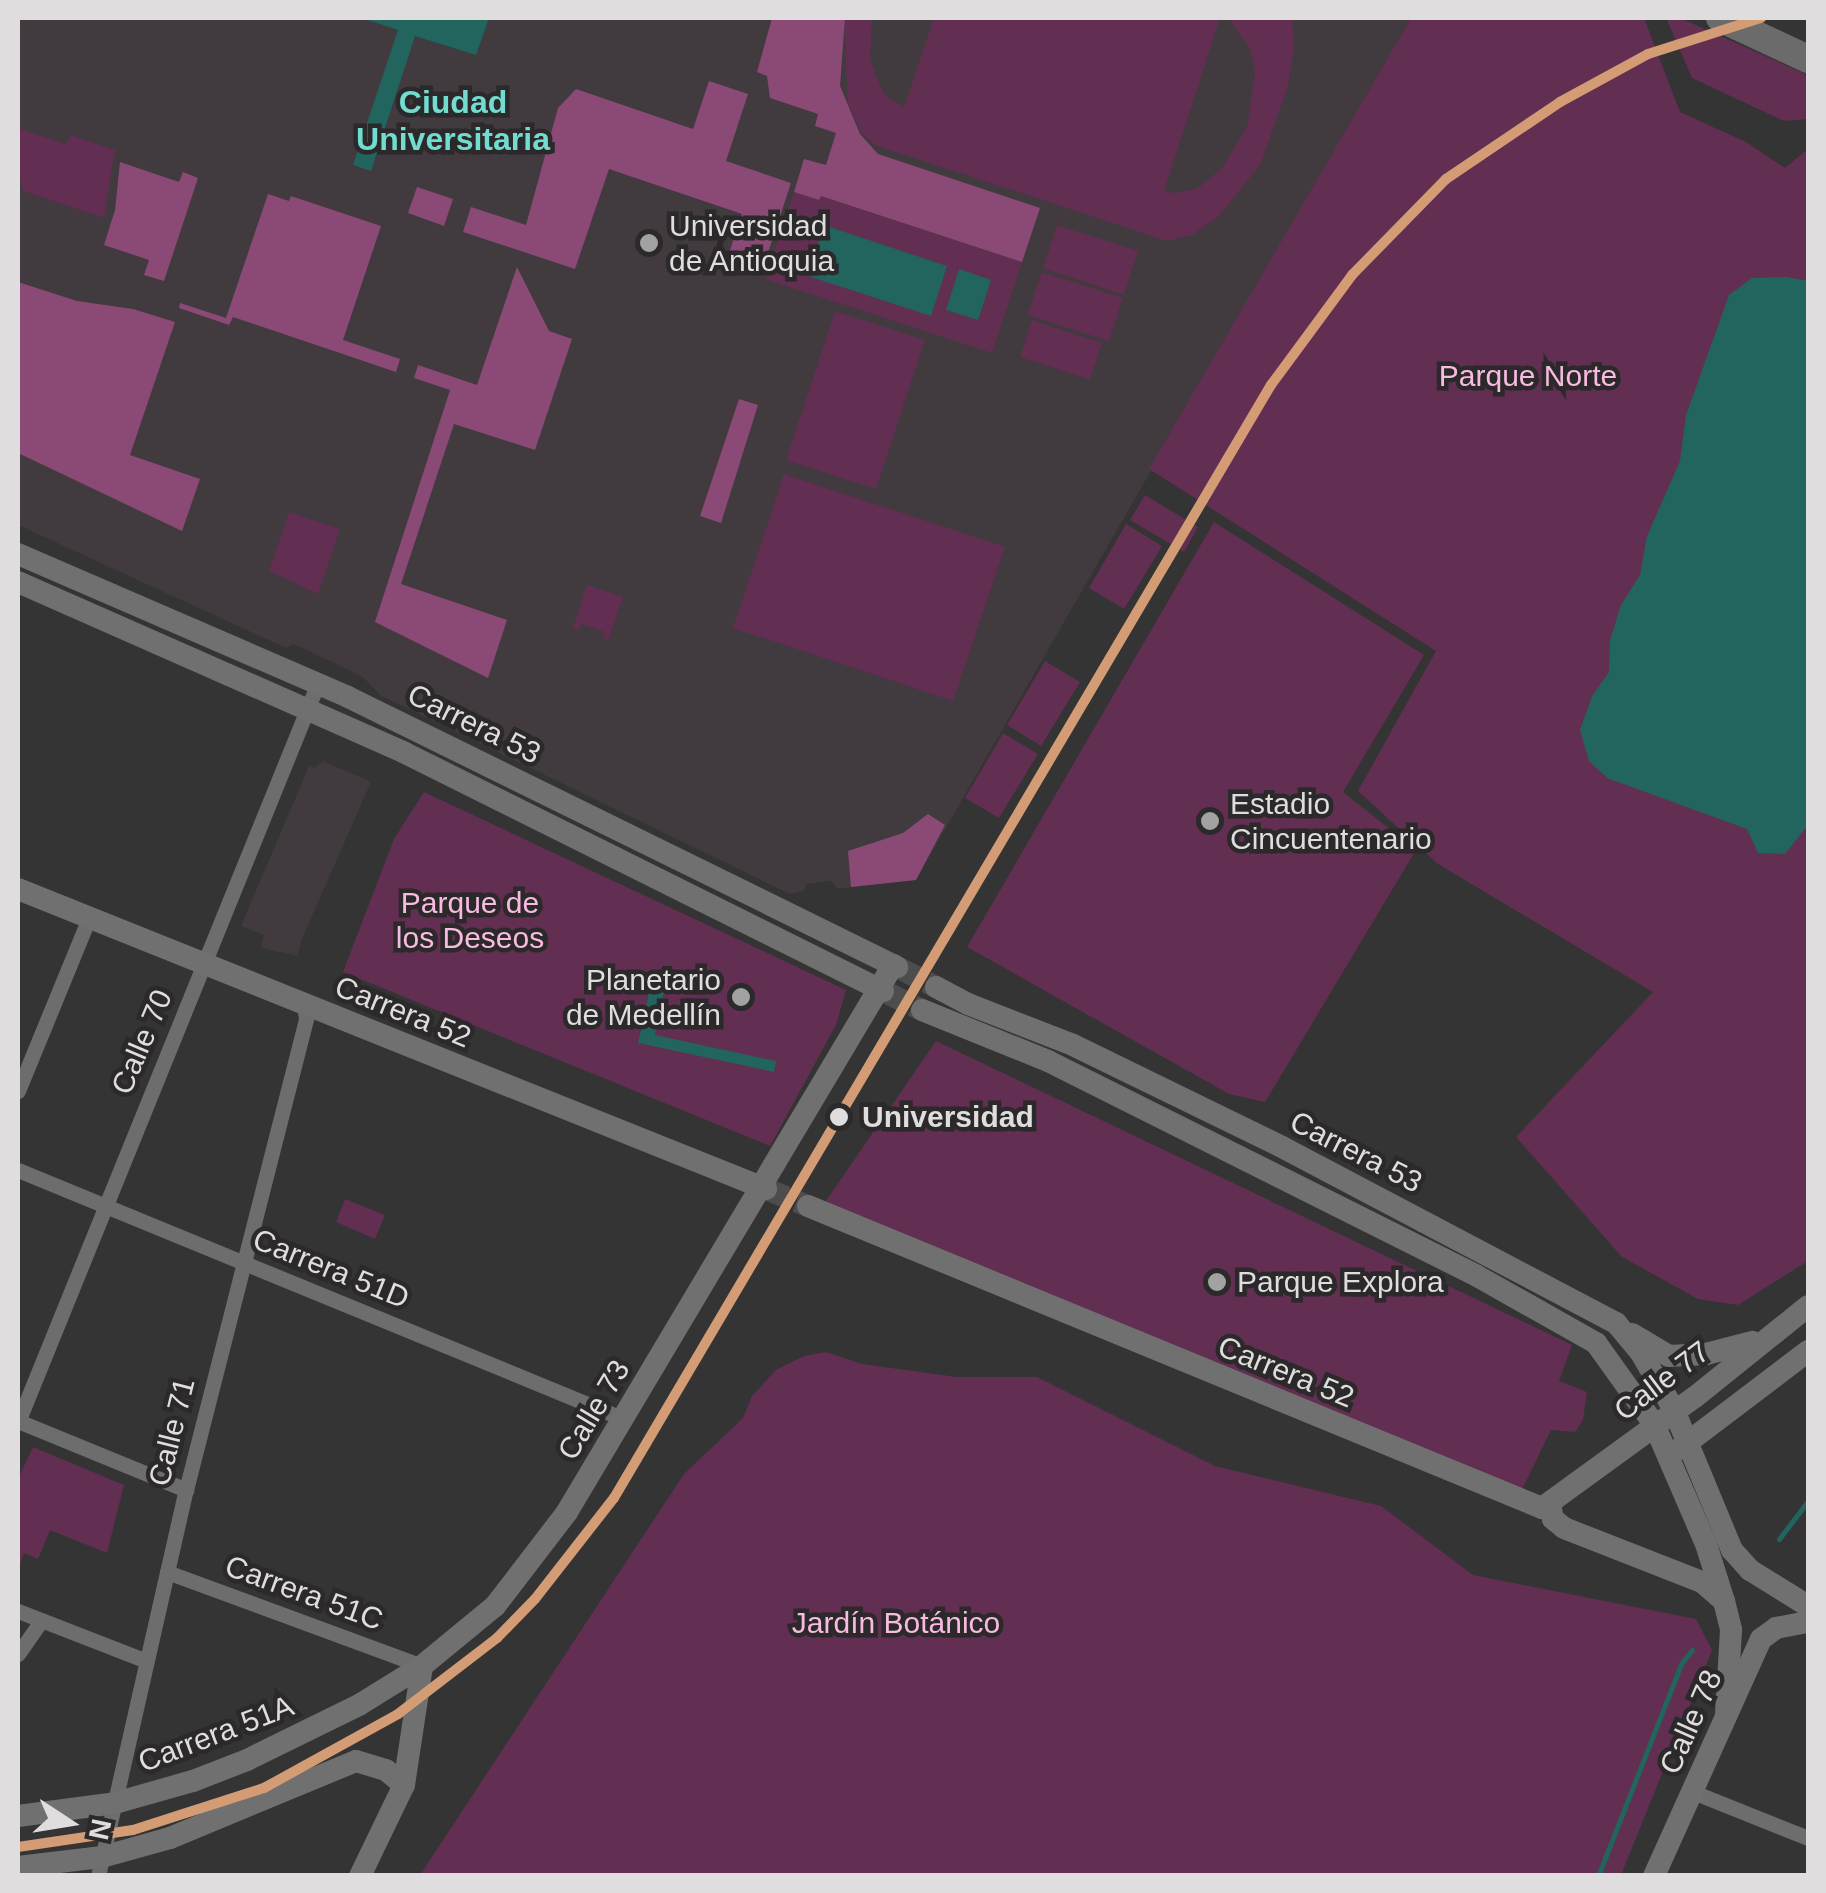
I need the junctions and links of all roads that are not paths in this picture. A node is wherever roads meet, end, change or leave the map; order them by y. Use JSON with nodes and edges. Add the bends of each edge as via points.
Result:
{"nodes":[{"id":1,"x":1720,"y":18,"type":"edge"},
{"id":2,"x":1808,"y":59,"type":"edge"},
{"id":3,"x":18,"y":554,"type":"edge"},
{"id":4,"x":18,"y":582,"type":"edge"},
{"id":5,"x":318,"y":684,"type":"junction"},
{"id":6,"x":307,"y":706,"type":"junction"},
{"id":7,"x":18,"y":889,"type":"edge"},
{"id":8,"x":88,"y":918,"type":"junction"},
{"id":9,"x":204,"y":966,"type":"junction"},
{"id":10,"x":895,"y":966,"type":"joint"},
{"id":11,"x":936,"y":987,"type":"tunnel mouth"},
{"id":12,"x":880,"y":990,"type":"junction"},
{"id":13,"x":304,"y":1004,"type":"junction"},
{"id":14,"x":922,"y":1010,"type":"tunnel mouth"},
{"id":15,"x":18,"y":1091,"type":"edge"},
{"id":16,"x":18,"y":1170,"type":"edge"},
{"id":17,"x":763,"y":1188,"type":"junction"},
{"id":18,"x":104,"y":1204,"type":"junction"},
{"id":19,"x":808,"y":1206,"type":"tunnel mouth"},
{"id":20,"x":244,"y":1263,"type":"junction"},
{"id":21,"x":1808,"y":1306,"type":"edge"},
{"id":22,"x":1616,"y":1323,"type":"junction"},
{"id":23,"x":1770,"y":1336,"type":"junction"},
{"id":24,"x":1808,"y":1351,"type":"edge"},
{"id":25,"x":1674,"y":1410,"type":"junction"},
{"id":26,"x":624,"y":1419,"type":"junction"},
{"id":27,"x":18,"y":1421,"type":"edge"},
{"id":28,"x":1654,"y":1424,"type":"junction"},
{"id":29,"x":1689,"y":1443,"type":"junction"},
{"id":30,"x":1668,"y":1456,"type":"junction"},
{"id":31,"x":186,"y":1490,"type":"junction"},
{"id":32,"x":1550,"y":1504,"type":"junction"},
{"id":33,"x":167,"y":1572,"type":"junction"},
{"id":34,"x":1724,"y":1602,"type":"junction"},
{"id":35,"x":1808,"y":1606,"type":"edge"},
{"id":36,"x":18,"y":1611,"type":"edge"},
{"id":37,"x":41,"y":1621,"type":"junction"},
{"id":38,"x":1808,"y":1622,"type":"edge"},
{"id":39,"x":18,"y":1654,"type":"edge"},
{"id":40,"x":147,"y":1661,"type":"junction"},
{"id":41,"x":422,"y":1666,"type":"junction"},
{"id":42,"x":1726,"y":1714,"type":"junction"},
{"id":43,"x":404,"y":1786,"type":"junction"},
{"id":44,"x":1693,"y":1792,"type":"junction"},
{"id":45,"x":115,"y":1803,"type":"junction"},
{"id":46,"x":18,"y":1816,"type":"edge"},
{"id":47,"x":1808,"y":1838,"type":"edge"},
{"id":48,"x":100,"y":1866,"type":"edge"},
{"id":49,"x":18,"y":1867,"type":"edge"},
{"id":50,"x":360,"y":1876,"type":"edge"},
{"id":51,"x":1654,"y":1876,"type":"edge"}],
"edges":[{"from":1,"to":2,"type":"highway"},
{"from":3,"to":5,"type":"main road","name":"Carrera 53"},
{"from":4,"to":6,"type":"main road","name":"Carrera 53"},
{"from":5,"to":6,"type":"street","name":"Calle 70"},
{"from":5,"to":10,"type":"main road","name":"Carrera 53"},
{"from":6,"to":9,"type":"street","name":"Calle 70"},
{"from":6,"to":12,"type":"main road","name":"Carrera 53"},
{"from":7,"to":8,"type":"main road","name":"Carrera 52"},
{"from":8,"to":9,"type":"main road","name":"Carrera 52"},
{"from":8,"to":15,"type":"street"},
{"from":9,"to":13,"type":"main road","name":"Carrera 52"},
{"from":9,"to":18,"type":"street","name":"Calle 70"},
{"from":10,"to":12,"type":"main road","name":"Calle 73"},
{"from":11,"to":22,"type":"main road","name":"Carrera 53","via":[[1282,1147]]},
{"from":12,"to":17,"type":"main road","name":"Calle 73"},
{"from":13,"to":17,"type":"main road","name":"Carrera 52"},
{"from":13,"to":20,"type":"street","name":"Calle 71","via":[[306,1019]]},
{"from":14,"to":28,"type":"main road","name":"Carrera 53","via":[[1048,1061],[1521,1300],[1596,1343]]},
{"from":16,"to":18,"type":"street","name":"Carrera 51D"},
{"from":17,"to":26,"type":"main road","name":"Calle 73"},
{"from":18,"to":20,"type":"street","name":"Carrera 51D"},
{"from":18,"to":27,"type":"street","name":"Calle 70"},
{"from":19,"to":32,"type":"main road","name":"Carrera 52","via":[[1520,1501]]},
{"from":20,"to":26,"type":"street","name":"Carrera 51D"},
{"from":20,"to":31,"type":"street","name":"Calle 71"},
{"from":21,"to":23,"type":"main road","name":"Calle 77"},
{"from":22,"to":23,"type":"main road","via":[[1669,1356],[1706,1354]]},
{"from":22,"to":25,"type":"main road","name":"Carrera 53"},
{"from":23,"to":25,"type":"main road","name":"Calle 77"},
{"from":24,"to":29,"type":"main road"},
{"from":25,"to":28,"type":"main road","name":"Calle 77"},
{"from":25,"to":29,"type":"main road","name":"Carrera 53"},
{"from":26,"to":41,"type":"main road","name":"Calle 73","via":[[527,1570]]},
{"from":27,"to":31,"type":"street"},
{"from":28,"to":30,"type":"main road"},
{"from":28,"to":32,"type":"main road","name":"Calle 77"},
{"from":29,"to":30,"type":"main road"},
{"from":29,"to":35,"type":"main road","via":[[1732,1550],[1750,1570]]},
{"from":30,"to":34,"type":"main road"},
{"from":31,"to":33,"type":"street","name":"Calle 71"},
{"from":32,"to":34,"type":"main road","via":[[1564,1528],[1702,1582]]},
{"from":33,"to":40,"type":"street","name":"Calle 71"},
{"from":33,"to":41,"type":"street","name":"Carrera 51C"},
{"from":34,"to":42,"type":"main road","via":[[1731,1630]]},
{"from":36,"to":37,"type":"street"},
{"from":37,"to":39,"type":"street"},
{"from":37,"to":40,"type":"street"},
{"from":38,"to":42,"type":"main road","name":"Calle 78","via":[[1776,1628],[1761,1639]]},
{"from":40,"to":45,"type":"street","name":"Calle 71"},
{"from":41,"to":43,"type":"main road"},
{"from":41,"to":45,"type":"main road","name":"Carrera 51A","via":[[301,1736],[193,1781]]},
{"from":42,"to":44,"type":"main road","name":"Calle 78"},
{"from":43,"to":48,"type":"main road","via":[[386,1770],[356,1761]]},
{"from":43,"to":50,"type":"main road"},
{"from":44,"to":47,"type":"street"},
{"from":44,"to":51,"type":"main road","name":"Calle 78"},
{"from":45,"to":46,"type":"main road","name":"Carrera 51A"},
{"from":45,"to":48,"type":"street","name":"Calle 71"},
{"from":48,"to":49,"type":"main road"}]}
